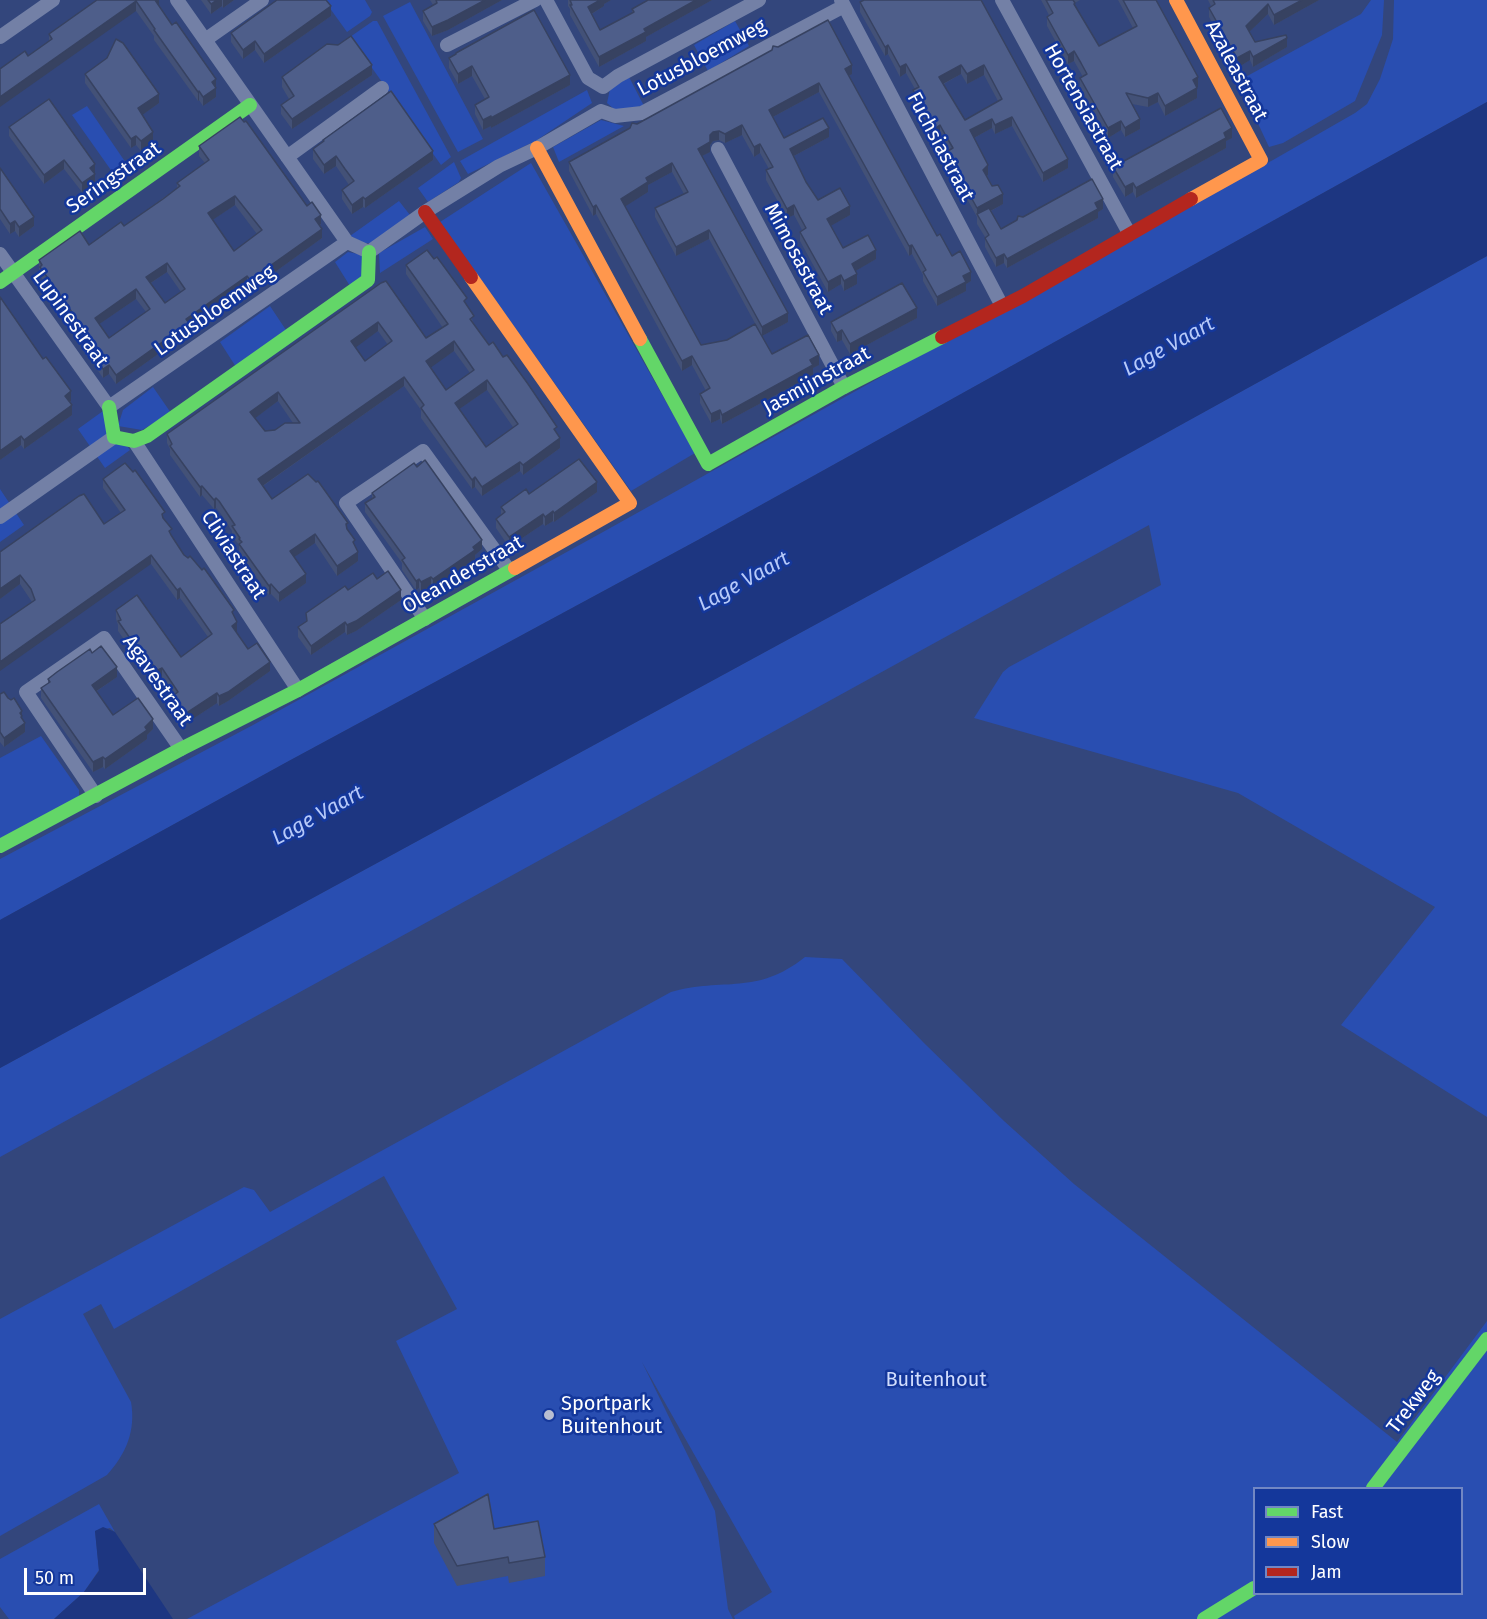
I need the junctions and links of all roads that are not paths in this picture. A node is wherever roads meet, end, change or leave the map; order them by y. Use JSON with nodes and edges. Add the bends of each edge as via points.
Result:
{"nodes":[{"id":1,"x":53,"y":0,"type":"edge"},
{"id":2,"x":177,"y":0,"type":"edge"},
{"id":3,"x":262,"y":0,"type":"edge"},
{"id":4,"x":535,"y":0,"type":"edge"},
{"id":5,"x":546,"y":0,"type":"edge"},
{"id":6,"x":759,"y":0,"type":"edge"},
{"id":7,"x":1002,"y":0,"type":"edge"},
{"id":8,"x":1176,"y":0,"type":"edge"},
{"id":9,"x":842,"y":3,"type":"edge"},
{"id":10,"x":0,"y":37,"type":"edge"},
{"id":11,"x":205,"y":40,"type":"junction"},
{"id":12,"x":447,"y":45,"type":"dead end"},
{"id":13,"x":603,"y":87,"type":"junction"},
{"id":14,"x":382,"y":88,"type":"dead end"},
{"id":15,"x":250,"y":105,"type":"junction"},
{"id":16,"x":601,"y":111,"type":"junction"},
{"id":17,"x":537,"y":148,"type":"junction"},
{"id":18,"x":718,"y":149,"type":"dead end"},
{"id":19,"x":287,"y":157,"type":"junction"},
{"id":20,"x":1261,"y":160,"type":"joint"},
{"id":21,"x":425,"y":212,"type":"junction"},
{"id":22,"x":1129,"y":233,"type":"junction"},
{"id":23,"x":347,"y":242,"type":"junction"},
{"id":24,"x":369,"y":252,"type":"junction"},
{"id":25,"x":0,"y":254,"type":"edge"},
{"id":26,"x":13,"y":273,"type":"junction"},
{"id":27,"x":0,"y":282,"type":"edge"},
{"id":28,"x":1002,"y":306,"type":"junction"},
{"id":29,"x":844,"y":387,"type":"junction"},
{"id":30,"x":109,"y":407,"type":"junction"},
{"id":31,"x":114,"y":437,"type":"junction"},
{"id":32,"x":134,"y":441,"type":"junction"},
{"id":33,"x":0,"y":517,"type":"edge"},
{"id":34,"x":509,"y":570,"type":"junction"},
{"id":35,"x":425,"y":619,"type":"junction"},
{"id":36,"x":298,"y":690,"type":"junction"},
{"id":37,"x":181,"y":749,"type":"junction"},
{"id":38,"x":96,"y":796,"type":"junction"},
{"id":39,"x":0,"y":846,"type":"edge"},
{"id":40,"x":1487,"y":1339,"type":"edge"},
{"id":41,"x":1373,"y":1487,"type":"edge"},
{"id":42,"x":1253,"y":1589,"type":"edge"},
{"id":43,"x":1204,"y":1619,"type":"edge"}],
"edges":[{"from":1,"to":10,"type":"street"},
{"from":2,"to":11,"type":"street"},
{"from":3,"to":11,"type":"street"},
{"from":4,"to":12,"type":"street"},
{"from":5,"to":13,"type":"street","via":[[588,78]]},
{"from":6,"to":13,"type":"street","name":"Lotusbloemweg"},
{"from":7,"to":22,"type":"street","name":"Hortensiastraat"},
{"from":8,"to":20,"type":"street","name":"Azaleastraat"},
{"from":9,"to":16,"type":"street","name":"Lotusbloemweg","via":[[642,112],[615,116]]},
{"from":9,"to":28,"type":"street","name":"Fuchsiastraat"},
{"from":11,"to":15,"type":"street"},
{"from":13,"to":16,"type":"street"},
{"from":14,"to":19,"type":"street"},
{"from":15,"to":19,"type":"street"},
{"from":15,"to":26,"type":"street","name":"Seringstraat"},
{"from":16,"to":17,"type":"street"},
{"from":17,"to":21,"type":"street","via":[[499,166]]},
{"from":17,"to":29,"type":"street","name":"Jasmijnstraat","via":[[708,464]]},
{"from":18,"to":29,"type":"street","name":"Mimosastraat"},
{"from":19,"to":23,"type":"street"},
{"from":20,"to":22,"type":"street","name":"Jasmijnstraat"},
{"from":21,"to":24,"type":"street"},
{"from":21,"to":34,"type":"street","name":"Oleanderstraat","via":[[630,504]]},
{"from":22,"to":28,"type":"street","name":"Jasmijnstraat"},
{"from":23,"to":24,"type":"street"},
{"from":23,"to":30,"type":"street","name":"Lotusbloemweg"},
{"from":24,"to":32,"type":"street","via":[[368,280],[147,436]]},
{"from":25,"to":26,"type":"street","name":"Lupinestraat"},
{"from":26,"to":27,"type":"street","name":"Seringstraat"},
{"from":26,"to":30,"type":"street","name":"Lupinestraat"},
{"from":28,"to":29,"type":"street","name":"Jasmijnstraat"},
{"from":30,"to":31,"type":"street"},
{"from":31,"to":32,"type":"street"},
{"from":31,"to":33,"type":"street"},
{"from":32,"to":36,"type":"street","name":"Cliviastraat"},
{"from":34,"to":35,"type":"street","name":"Oleanderstraat"},
{"from":34,"to":35,"type":"street","via":[[423,451],[346,503]]},
{"from":35,"to":36,"type":"street","name":"Oleanderstraat"},
{"from":36,"to":37,"type":"street","name":"Oleanderstraat"},
{"from":37,"to":38,"type":"street","name":"Oleanderstraat"},
{"from":37,"to":38,"type":"street","name":"Agavestraat","via":[[104,638],[26,692]]},
{"from":38,"to":39,"type":"street","name":"Oleanderstraat"},
{"from":40,"to":41,"type":"street","name":"Trekweg"},
{"from":42,"to":43,"type":"street"}]}
